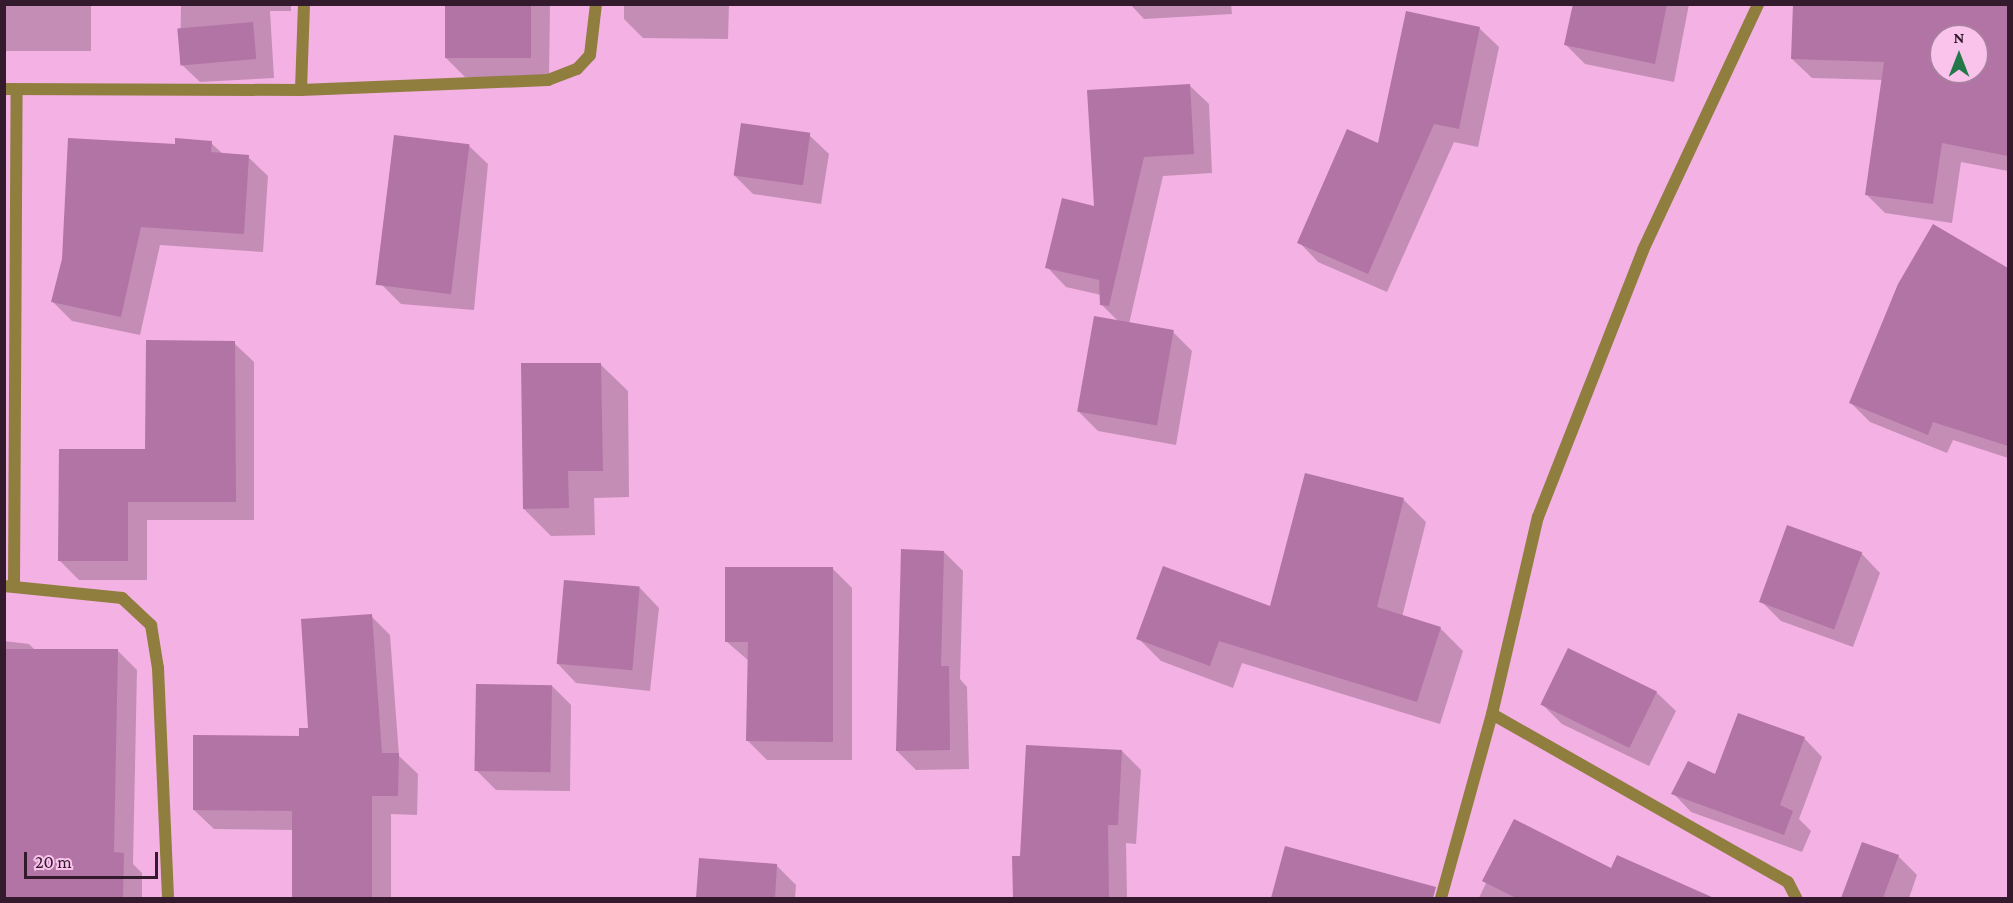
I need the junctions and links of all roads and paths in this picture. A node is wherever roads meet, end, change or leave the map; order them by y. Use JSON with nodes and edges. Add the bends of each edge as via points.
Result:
{"nodes":[{"id":1,"x":304,"y":4,"type":"edge"},
{"id":2,"x":596,"y":4,"type":"edge"},
{"id":3,"x":1758,"y":4,"type":"edge"},
{"id":4,"x":11,"y":89,"type":"edge"},
{"id":5,"x":301,"y":90,"type":"junction"},
{"id":6,"x":9,"y":585,"type":"edge"},
{"id":7,"x":1492,"y":714,"type":"junction"},
{"id":8,"x":168,"y":898,"type":"edge"},
{"id":9,"x":1441,"y":898,"type":"edge"},
{"id":10,"x":1796,"y":898,"type":"edge"}],
"edges":[{"from":1,"to":5,"type":"street"},
{"from":2,"to":5,"type":"street","via":[[590,55],[577,69],[548,80]]},
{"from":3,"to":7,"type":"street","via":[[1643,250],[1558,461],[1538,517]]},
{"from":4,"to":5,"type":"street"},
{"from":4,"to":6,"type":"street"},
{"from":6,"to":8,"type":"street","via":[[122,598],[151,625],[158,668]]},
{"from":7,"to":9,"type":"street"},
{"from":7,"to":10,"type":"street","via":[[1788,882]]}]}
